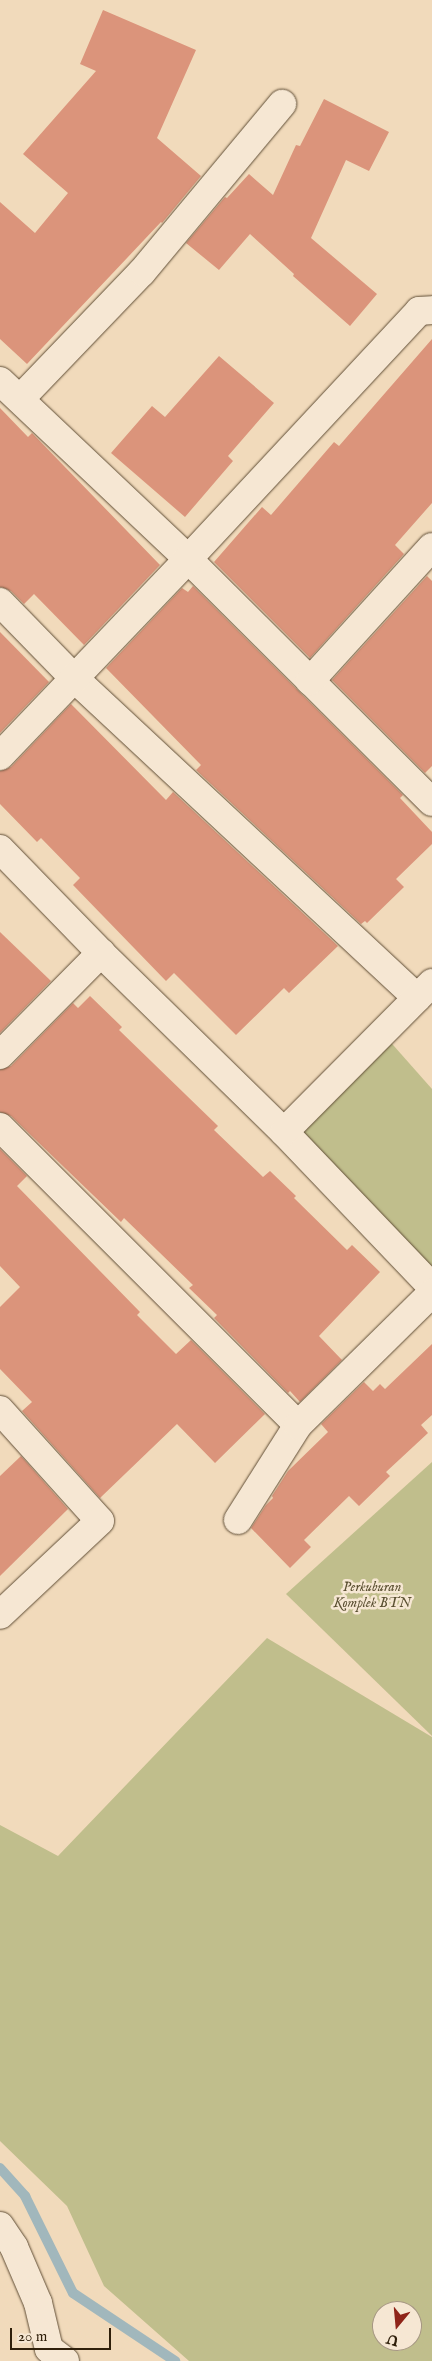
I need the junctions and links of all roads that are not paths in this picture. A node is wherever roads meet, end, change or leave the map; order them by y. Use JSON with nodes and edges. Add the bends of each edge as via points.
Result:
{"nodes":[{"id":1,"x":282,"y":104,"type":"dead end"},
{"id":2,"x":432,"y":310,"type":"edge"},
{"id":3,"x":0,"y":381,"type":"edge"},
{"id":4,"x":20,"y":399,"type":"junction"},
{"id":5,"x":431,"y":551,"type":"edge"},
{"id":6,"x":188,"y":559,"type":"junction"},
{"id":7,"x":0,"y":602,"type":"edge"},
{"id":8,"x":74,"y":678,"type":"junction"},
{"id":9,"x":310,"y":681,"type":"junction"},
{"id":10,"x":0,"y":756,"type":"edge"},
{"id":11,"x":432,"y":802,"type":"edge"},
{"id":12,"x":0,"y":849,"type":"edge"},
{"id":13,"x":101,"y":953,"type":"junction"},
{"id":14,"x":424,"y":991,"type":"edge"},
{"id":15,"x":0,"y":1055,"type":"edge"},
{"id":16,"x":0,"y":1127,"type":"edge"},
{"id":17,"x":284,"y":1132,"type":"junction"},
{"id":18,"x":432,"y":1287,"type":"edge"},
{"id":19,"x":432,"y":1293,"type":"edge"},
{"id":20,"x":0,"y":1410,"type":"edge"},
{"id":21,"x":298,"y":1425,"type":"junction"},
{"id":22,"x":238,"y":1520,"type":"dead end"},
{"id":23,"x":0,"y":1615,"type":"edge"},
{"id":24,"x":0,"y":2226,"type":"edge"},
{"id":25,"x":50,"y":2357,"type":"edge"}],
"edges":[{"from":1,"to":4,"type":"street","via":[[142,272]]},
{"from":2,"to":6,"type":"street","via":[[419,311]]},
{"from":3,"to":4,"type":"street"},
{"from":4,"to":6,"type":"street"},
{"from":5,"to":9,"type":"street"},
{"from":6,"to":8,"type":"street"},
{"from":6,"to":9,"type":"street"},
{"from":7,"to":8,"type":"street"},
{"from":8,"to":10,"type":"street"},
{"from":8,"to":14,"type":"street"},
{"from":9,"to":11,"type":"street"},
{"from":12,"to":13,"type":"street"},
{"from":13,"to":15,"type":"street"},
{"from":13,"to":17,"type":"street"},
{"from":14,"to":17,"type":"street"},
{"from":16,"to":21,"type":"street"},
{"from":17,"to":18,"type":"street"},
{"from":19,"to":21,"type":"street"},
{"from":20,"to":23,"type":"street","via":[[100,1521]]},
{"from":21,"to":22,"type":"street"},
{"from":24,"to":25,"type":"street","via":[[14,2247],[38,2303]]}]}
